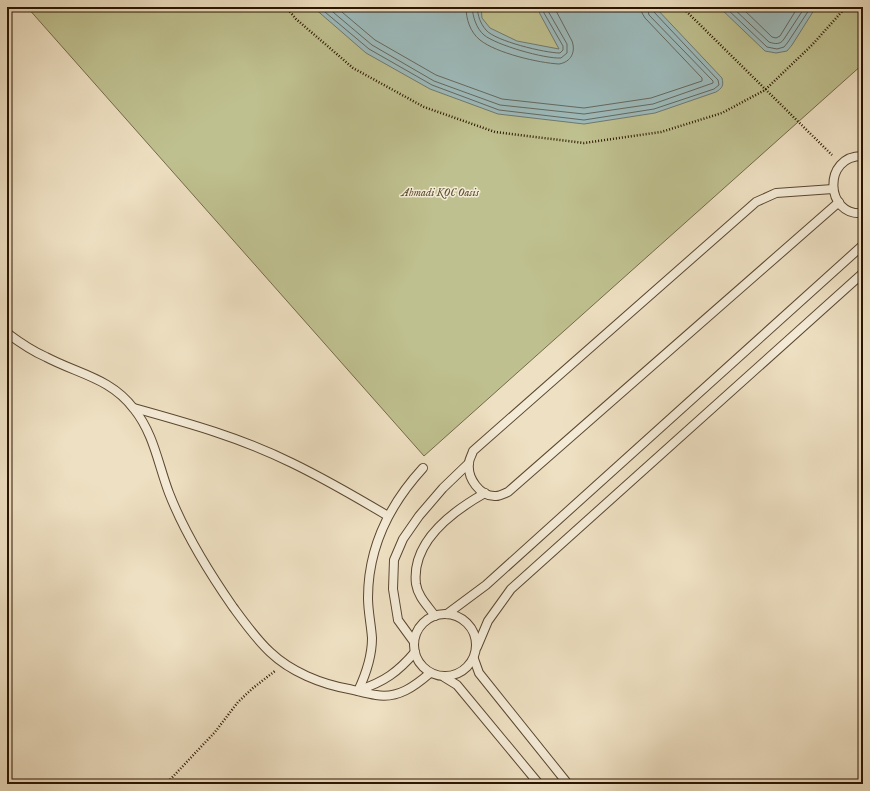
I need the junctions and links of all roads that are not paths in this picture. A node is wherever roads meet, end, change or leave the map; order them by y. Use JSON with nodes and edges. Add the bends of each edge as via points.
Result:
{"nodes":[{"id":1,"x":863,"y":156,"type":"edge"},
{"id":2,"x":833,"y":189,"type":"junction"},
{"id":3,"x":839,"y":202,"type":"junction"},
{"id":4,"x":862,"y":215,"type":"edge"},
{"id":5,"x":863,"y":245,"type":"edge"},
{"id":6,"x":863,"y":273,"type":"edge"},
{"id":7,"x":7,"y":333,"type":"edge"},
{"id":8,"x":134,"y":408,"type":"junction"},
{"id":9,"x":469,"y":463,"type":"junction"},
{"id":10,"x":423,"y":468,"type":"dead end"},
{"id":11,"x":485,"y":493,"type":"junction"},
{"id":12,"x":388,"y":516,"type":"junction"},
{"id":13,"x":447,"y":614,"type":"junction"},
{"id":14,"x":435,"y":616,"type":"junction"},
{"id":15,"x":414,"y":642,"type":"junction"},
{"id":16,"x":477,"y":647,"type":"junction"},
{"id":17,"x":415,"y":652,"type":"junction"},
{"id":18,"x":474,"y":659,"type":"junction"},
{"id":19,"x":430,"y":673,"type":"junction"},
{"id":20,"x":444,"y":677,"type":"junction"},
{"id":21,"x":358,"y":691,"type":"junction"},
{"id":22,"x":539,"y":784,"type":"edge"},
{"id":23,"x":568,"y":784,"type":"edge"}],
"edges":[{"from":1,"to":2,"type":"lane","via":[[849,158],[841,164],[833,180]]},
{"from":2,"to":3,"type":"lane"},
{"from":2,"to":9,"type":"lane","via":[[776,193],[756,202],[473,451]]},
{"from":3,"to":4,"type":"lane","via":[[842,206]]},
{"from":3,"to":11,"type":"lane","via":[[508,492],[496,496]]},
{"from":5,"to":13,"type":"lane","via":[[486,585]]},
{"from":6,"to":16,"type":"lane","via":[[511,588],[488,621]]},
{"from":7,"to":8,"type":"lane","via":[[45,357],[109,385]]},
{"from":8,"to":12,"type":"lane","via":[[203,428],[291,462]]},
{"from":8,"to":21,"type":"lane","via":[[149,432],[176,511],[200,556],[239,615],[270,652],[285,663],[318,681]]},
{"from":9,"to":11,"type":"lane","via":[[470,476],[476,486]]},
{"from":9,"to":15,"type":"lane","via":[[419,516],[403,539],[394,560],[393,589],[398,620]]},
{"from":10,"to":12,"type":"lane","via":[[405,488]]},
{"from":11,"to":14,"type":"lane","via":[[440,525],[419,557],[416,585],[420,596]]},
{"from":12,"to":21,"type":"lane","via":[[371,569],[368,598],[371,652]]},
{"from":13,"to":14,"type":"lane"},
{"from":13,"to":16,"type":"lane","via":[[457,616],[472,628]]},
{"from":14,"to":15,"type":"lane","via":[[421,626]]},
{"from":15,"to":17,"type":"lane"},
{"from":16,"to":18,"type":"lane"},
{"from":17,"to":19,"type":"lane","via":[[418,661]]},
{"from":17,"to":21,"type":"lane","via":[[404,666],[390,677]]},
{"from":18,"to":20,"type":"lane","via":[[462,672]]},
{"from":18,"to":23,"type":"lane","via":[[479,673]]},
{"from":19,"to":20,"type":"lane"},
{"from":19,"to":21,"type":"lane","via":[[416,686],[397,694],[378,696]]},
{"from":20,"to":22,"type":"lane","via":[[457,685]]}]}
